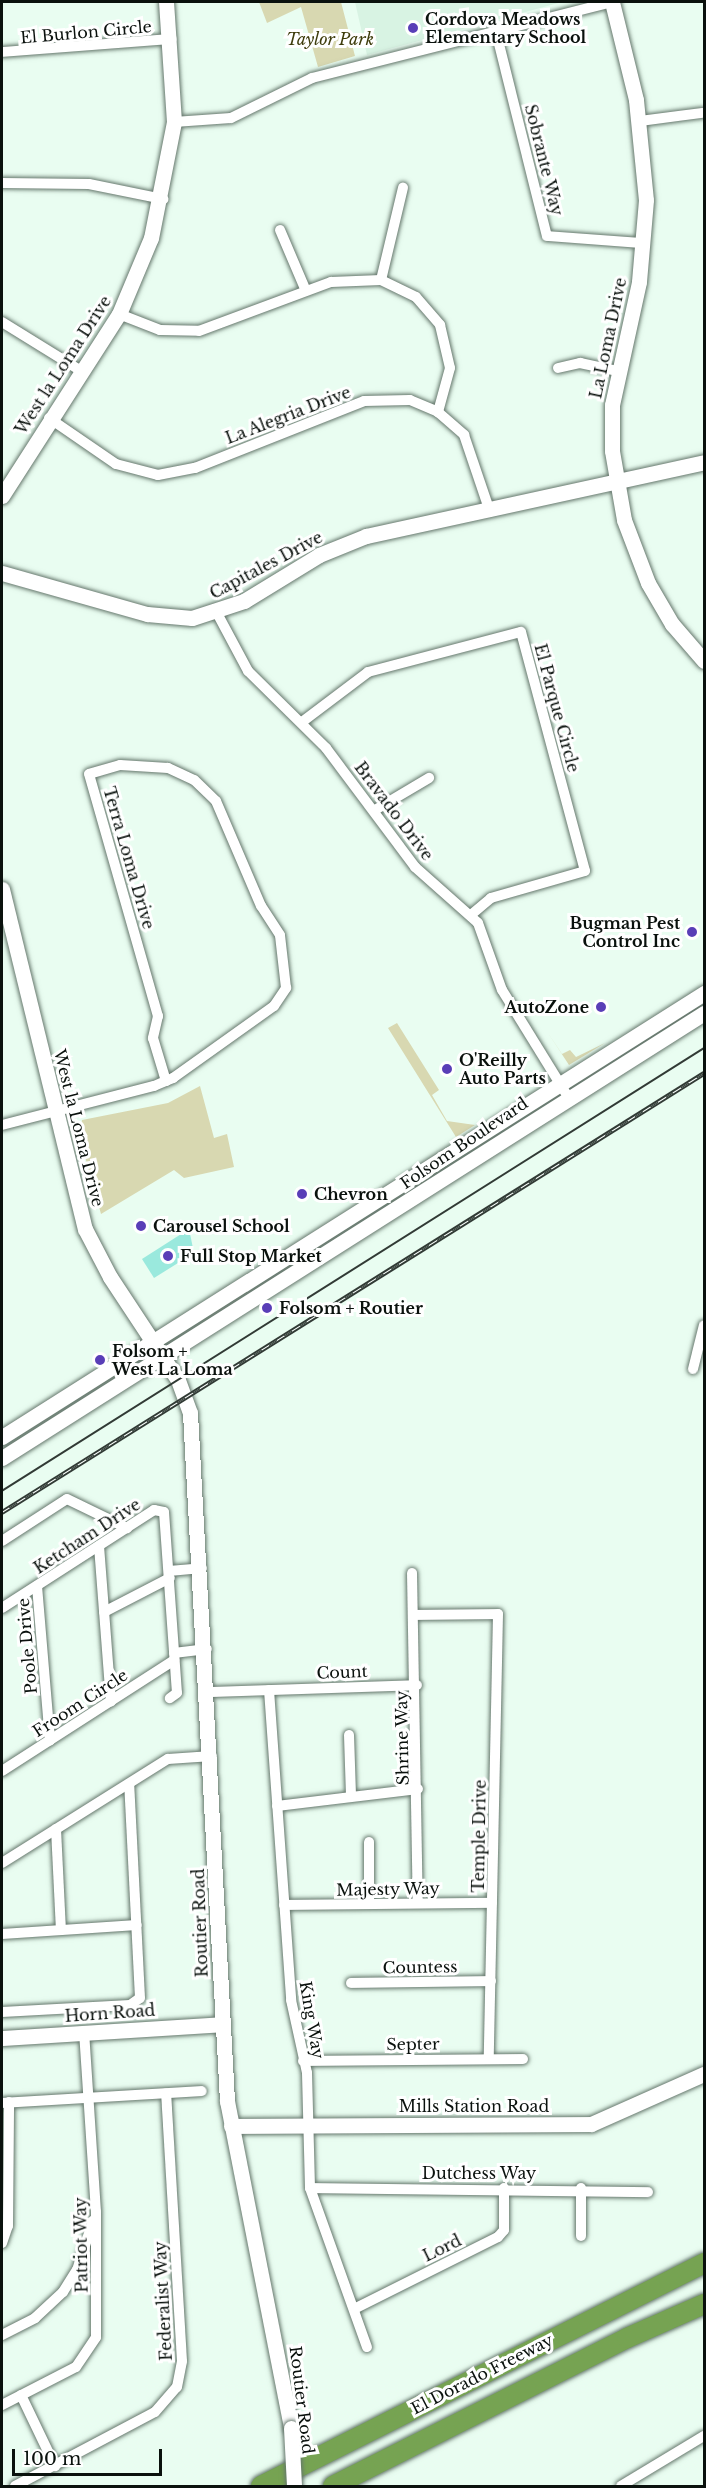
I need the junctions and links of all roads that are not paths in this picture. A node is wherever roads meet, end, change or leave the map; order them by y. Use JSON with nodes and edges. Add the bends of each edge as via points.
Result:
{"nodes":[{"id":1,"x":166,"y":2,"type":"edge"},
{"id":2,"x":613,"y":2,"type":"edge"},
{"id":3,"x":496,"y":32,"type":"junction"},
{"id":4,"x":172,"y":39,"type":"junction"},
{"id":5,"x":2,"y":52,"type":"edge"},
{"id":6,"x":702,"y":113,"type":"dead end"},
{"id":7,"x":640,"y":121,"type":"junction"},
{"id":8,"x":174,"y":122,"type":"junction"},
{"id":9,"x":2,"y":183,"type":"edge"},
{"id":10,"x":403,"y":188,"type":"dead end"},
{"id":11,"x":163,"y":199,"type":"junction"},
{"id":12,"x":280,"y":230,"type":"dead end"},
{"id":13,"x":643,"y":243,"type":"junction"},
{"id":14,"x":381,"y":280,"type":"junction"},
{"id":15,"x":306,"y":291,"type":"junction"},
{"id":16,"x":119,"y":314,"type":"junction"},
{"id":17,"x":2,"y":322,"type":"edge"},
{"id":18,"x":558,"y":368,"type":"dead end"},
{"id":19,"x":619,"y":371,"type":"junction"},
{"id":20,"x":83,"y":372,"type":"junction"},
{"id":21,"x":438,"y":412,"type":"junction"},
{"id":22,"x":49,"y":418,"type":"junction"},
{"id":23,"x":705,"y":462,"type":"edge"},
{"id":24,"x":618,"y":480,"type":"junction"},
{"id":25,"x":2,"y":496,"type":"edge"},
{"id":26,"x":490,"y":512,"type":"junction"},
{"id":27,"x":2,"y":573,"type":"edge"},
{"id":28,"x":217,"y":613,"type":"junction"},
{"id":29,"x":705,"y":662,"type":"edge"},
{"id":30,"x":302,"y":722,"type":"junction"},
{"id":31,"x":429,"y":778,"type":"dead end"},
{"id":32,"x":375,"y":810,"type":"junction"},
{"id":33,"x":2,"y":889,"type":"edge"},
{"id":34,"x":471,"y":915,"type":"junction"},
{"id":35,"x":705,"y":993,"type":"edge"},
{"id":36,"x":705,"y":1013,"type":"edge"},
{"id":37,"x":166,"y":1081,"type":"junction"},
{"id":38,"x":565,"y":1091,"type":"junction"},
{"id":39,"x":56,"y":1111,"type":"junction"},
{"id":40,"x":2,"y":1125,"type":"edge"},
{"id":41,"x":341,"y":1222,"type":"junction"},
{"id":42,"x":298,"y":1273,"type":"junction"},
{"id":43,"x":705,"y":1324,"type":"edge"},
{"id":44,"x":154,"y":1342,"type":"junction"},
{"id":45,"x":164,"y":1358,"type":"junction"},
{"id":46,"x":693,"y":1369,"type":"dead end"},
{"id":47,"x":2,"y":1437,"type":"edge"},
{"id":48,"x":2,"y":1458,"type":"edge"},
{"id":49,"x":126,"y":1528,"type":"junction"},
{"id":50,"x":2,"y":1540,"type":"edge"},
{"id":51,"x":99,"y":1546,"type":"junction"},
{"id":52,"x":202,"y":1568,"type":"junction"},
{"id":53,"x":412,"y":1573,"type":"dead end"},
{"id":54,"x":169,"y":1574,"type":"junction"},
{"id":55,"x":37,"y":1586,"type":"junction"},
{"id":56,"x":2,"y":1608,"type":"edge"},
{"id":57,"x":104,"y":1612,"type":"junction"},
{"id":58,"x":414,"y":1615,"type":"junction"},
{"id":59,"x":207,"y":1649,"type":"junction"},
{"id":60,"x":174,"y":1656,"type":"junction"},
{"id":61,"x":417,"y":1685,"type":"junction"},
{"id":62,"x":269,"y":1690,"type":"junction"},
{"id":63,"x":209,"y":1692,"type":"junction"},
{"id":64,"x":170,"y":1698,"type":"dead end"},
{"id":65,"x":111,"y":1702,"type":"junction"},
{"id":66,"x":349,"y":1735,"type":"dead end"},
{"id":67,"x":50,"y":1740,"type":"junction"},
{"id":68,"x":212,"y":1756,"type":"junction"},
{"id":69,"x":2,"y":1771,"type":"edge"},
{"id":70,"x":129,"y":1784,"type":"junction"},
{"id":71,"x":418,"y":1789,"type":"junction"},
{"id":72,"x":351,"y":1796,"type":"junction"},
{"id":73,"x":277,"y":1806,"type":"junction"},
{"id":74,"x":56,"y":1829,"type":"junction"},
{"id":75,"x":369,"y":1842,"type":"dead end"},
{"id":76,"x":2,"y":1863,"type":"edge"},
{"id":77,"x":417,"y":1903,"type":"junction"},
{"id":78,"x":492,"y":1903,"type":"junction"},
{"id":79,"x":369,"y":1904,"type":"junction"},
{"id":80,"x":284,"y":1905,"type":"junction"},
{"id":81,"x":137,"y":1925,"type":"junction"},
{"id":82,"x":61,"y":1930,"type":"junction"},
{"id":83,"x":2,"y":1934,"type":"edge"},
{"id":84,"x":491,"y":1981,"type":"junction"},
{"id":85,"x":351,"y":1983,"type":"dead end"},
{"id":86,"x":2,"y":2012,"type":"edge"},
{"id":87,"x":222,"y":2024,"type":"junction"},
{"id":88,"x":84,"y":2033,"type":"junction"},
{"id":89,"x":2,"y":2038,"type":"edge"},
{"id":90,"x":489,"y":2059,"type":"junction"},
{"id":91,"x":523,"y":2059,"type":"dead end"},
{"id":92,"x":303,"y":2061,"type":"junction"},
{"id":93,"x":705,"y":2073,"type":"edge"},
{"id":94,"x":202,"y":2091,"type":"dead end"},
{"id":95,"x":166,"y":2093,"type":"junction"},
{"id":96,"x":90,"y":2098,"type":"junction"},
{"id":97,"x":5,"y":2103,"type":"edge"},
{"id":98,"x":308,"y":2124,"type":"junction"},
{"id":99,"x":231,"y":2126,"type":"junction"},
{"id":100,"x":310,"y":2188,"type":"junction"},
{"id":101,"x":504,"y":2188,"type":"junction"},
{"id":102,"x":581,"y":2188,"type":"junction"},
{"id":103,"x":648,"y":2192,"type":"dead end"},
{"id":104,"x":96,"y":2212,"type":"junction"},
{"id":105,"x":581,"y":2236,"type":"dead end"},
{"id":106,"x":2,"y":2243,"type":"edge"},
{"id":107,"x":705,"y":2263,"type":"edge"},
{"id":108,"x":705,"y":2304,"type":"edge"},
{"id":109,"x":354,"y":2309,"type":"junction"},
{"id":110,"x":2,"y":2335,"type":"edge"},
{"id":111,"x":367,"y":2347,"type":"dead end"},
{"id":112,"x":21,"y":2396,"type":"junction"},
{"id":113,"x":2,"y":2405,"type":"edge"},
{"id":114,"x":705,"y":2436,"type":"edge"},
{"id":115,"x":55,"y":2466,"type":"junction"},
{"id":116,"x":15,"y":2487,"type":"edge"},
{"id":117,"x":261,"y":2487,"type":"edge"},
{"id":118,"x":294,"y":2487,"type":"edge"},
{"id":119,"x":333,"y":2487,"type":"edge"},
{"id":120,"x":621,"y":2487,"type":"edge"}],
"edges":[{"from":1,"to":4,"type":"street","name":"West la Loma Drive"},
{"from":2,"to":3,"type":"street"},
{"from":2,"to":7,"type":"street","name":"La Loma Drive"},
{"from":3,"to":8,"type":"street","via":[[312,78],[231,118]]},
{"from":3,"to":13,"type":"street","name":"Sobrante Way","via":[[547,236]]},
{"from":4,"to":5,"type":"street","name":"El Burlon Circle"},
{"from":4,"to":8,"type":"street","name":"West la Loma Drive"},
{"from":6,"to":7,"type":"street"},
{"from":7,"to":13,"type":"street","name":"La Loma Drive"},
{"from":8,"to":11,"type":"street","name":"West la Loma Drive"},
{"from":9,"to":11,"type":"street","via":[[89,184]]},
{"from":10,"to":14,"type":"street"},
{"from":11,"to":16,"type":"street","name":"West la Loma Drive"},
{"from":12,"to":15,"type":"street"},
{"from":13,"to":19,"type":"street","name":"La Loma Drive"},
{"from":14,"to":15,"type":"street","via":[[343,279]]},
{"from":14,"to":21,"type":"street","via":[[416,297],[440,326],[450,368]]},
{"from":15,"to":16,"type":"street","via":[[216,327],[185,333],[148,327]]},
{"from":16,"to":20,"type":"street","name":"West la Loma Drive"},
{"from":17,"to":20,"type":"street"},
{"from":18,"to":19,"type":"street","via":[[580,363]]},
{"from":19,"to":24,"type":"street","name":"La Loma Drive","via":[[611,429]]},
{"from":20,"to":22,"type":"street","name":"West la Loma Drive"},
{"from":21,"to":22,"type":"street","name":"La Alegria Drive","via":[[396,398],[364,401],[195,468],[158,475],[116,464]]},
{"from":21,"to":26,"type":"street","name":"La Alegria Drive","via":[[470,445]]},
{"from":22,"to":25,"type":"street","name":"West la Loma Drive"},
{"from":23,"to":24,"type":"street","name":"Capitales Drive"},
{"from":24,"to":26,"type":"street","name":"Capitales Drive"},
{"from":24,"to":29,"type":"street","name":"La Loma Drive","via":[[624,520],[648,584],[672,624]]},
{"from":26,"to":28,"type":"street","name":"Capitales Drive","via":[[347,543]]},
{"from":27,"to":28,"type":"street","name":"Capitales Drive","via":[[160,617]]},
{"from":28,"to":30,"type":"street","name":"Bravado Drive","via":[[248,671]]},
{"from":30,"to":32,"type":"street","name":"Bravado Drive"},
{"from":30,"to":34,"type":"street","name":"El Parque Circle","via":[[368,672],[521,632],[585,871],[491,898]]},
{"from":31,"to":32,"type":"street"},
{"from":32,"to":34,"type":"street","name":"Bravado Drive","via":[[415,867]]},
{"from":33,"to":39,"type":"street","name":"West la Loma Drive"},
{"from":34,"to":38,"type":"street","name":"Bravado Drive","via":[[485,937],[502,990]]},
{"from":35,"to":38,"type":"street","name":"Folsom Boulevard"},
{"from":36,"to":38,"type":"street","name":"Folsom Boulevard"},
{"from":37,"to":37,"type":"street","name":"Terra Loma Drive","via":[[274,1006],[287,981],[280,935],[261,906],[216,801],[179,772],[120,765],[89,774],[158,1016],[153,1038]]},
{"from":37,"to":39,"type":"street","name":"Terra Loma Drive"},
{"from":38,"to":41,"type":"street","name":"Folsom Boulevard"},
{"from":38,"to":42,"type":"street","name":"Folsom Boulevard"},
{"from":39,"to":40,"type":"street","name":"Terra Loma Drive"},
{"from":39,"to":44,"type":"street","name":"West la Loma Drive","via":[[86,1229],[110,1277]]},
{"from":41,"to":42,"type":"street","via":[[340,1234],[309,1257]]},
{"from":41,"to":44,"type":"street","name":"Folsom Boulevard"},
{"from":42,"to":45,"type":"street","name":"Folsom Boulevard"},
{"from":43,"to":46,"type":"street"},
{"from":44,"to":45,"type":"street","name":"West la Loma Drive"},
{"from":44,"to":47,"type":"street","name":"Folsom Boulevard"},
{"from":45,"to":48,"type":"street","name":"Folsom Boulevard"},
{"from":45,"to":52,"type":"street","name":"Routier Road","via":[[190,1413]]},
{"from":49,"to":50,"type":"street","via":[[67,1499]]},
{"from":49,"to":51,"type":"street","name":"Ketcham Drive"},
{"from":49,"to":54,"type":"street","name":"Ketcham Drive","via":[[154,1510],[164,1512]]},
{"from":51,"to":55,"type":"street","name":"Ketcham Drive"},
{"from":51,"to":57,"type":"street"},
{"from":52,"to":54,"type":"street"},
{"from":52,"to":59,"type":"street","name":"Routier Road"},
{"from":53,"to":58,"type":"street","name":"Shrine Way"},
{"from":54,"to":57,"type":"street"},
{"from":54,"to":60,"type":"street"},
{"from":55,"to":56,"type":"street","name":"Ketcham Drive"},
{"from":55,"to":67,"type":"street","name":"Poole Drive"},
{"from":57,"to":65,"type":"street"},
{"from":58,"to":61,"type":"street","name":"Shrine Way"},
{"from":58,"to":78,"type":"street","name":"Temple Drive","via":[[498,1614]]},
{"from":59,"to":60,"type":"street"},
{"from":59,"to":63,"type":"street","name":"Routier Road"},
{"from":60,"to":64,"type":"street","via":[[177,1693]]},
{"from":60,"to":65,"type":"street","name":"Froom Circle"},
{"from":61,"to":62,"type":"street","name":"Count"},
{"from":61,"to":71,"type":"street","name":"Shrine Way"},
{"from":62,"to":63,"type":"street","name":"Count"},
{"from":62,"to":73,"type":"street","name":"King Way"},
{"from":63,"to":68,"type":"street","name":"Routier Road"},
{"from":65,"to":67,"type":"street","name":"Froom Circle"},
{"from":66,"to":72,"type":"street"},
{"from":67,"to":69,"type":"street","name":"Froom Circle"},
{"from":68,"to":70,"type":"street","via":[[168,1759]]},
{"from":68,"to":87,"type":"street","name":"Routier Road"},
{"from":70,"to":74,"type":"street"},
{"from":70,"to":81,"type":"street"},
{"from":71,"to":72,"type":"street"},
{"from":71,"to":77,"type":"street","name":"Shrine Way"},
{"from":72,"to":73,"type":"street"},
{"from":73,"to":80,"type":"street","name":"King Way"},
{"from":74,"to":76,"type":"street"},
{"from":74,"to":82,"type":"street"},
{"from":75,"to":79,"type":"street"},
{"from":77,"to":78,"type":"street","name":"Majesty Way"},
{"from":77,"to":79,"type":"street","name":"Majesty Way"},
{"from":78,"to":84,"type":"street","name":"Temple Drive"},
{"from":79,"to":80,"type":"street","name":"Majesty Way"},
{"from":80,"to":92,"type":"street","name":"King Way","via":[[291,2000]]},
{"from":81,"to":82,"type":"street"},
{"from":81,"to":86,"type":"street","via":[[142,1993],[134,2004]]},
{"from":82,"to":83,"type":"street"},
{"from":84,"to":85,"type":"street","name":"Countess"},
{"from":84,"to":90,"type":"street","name":"Temple Drive"},
{"from":87,"to":88,"type":"street","name":"Horn Road"},
{"from":87,"to":99,"type":"street","name":"Routier Road"},
{"from":88,"to":89,"type":"street","name":"Horn Road"},
{"from":88,"to":96,"type":"street","name":"Patriot Way"},
{"from":90,"to":91,"type":"street","name":"Septer"},
{"from":90,"to":92,"type":"street","name":"Septer"},
{"from":92,"to":98,"type":"street","name":"King Way"},
{"from":93,"to":98,"type":"street","name":"Mills Station Road","via":[[591,2124]]},
{"from":94,"to":95,"type":"street"},
{"from":95,"to":96,"type":"street"},
{"from":95,"to":115,"type":"street","name":"Federalist Way","via":[[181,2374],[155,2412]]},
{"from":96,"to":97,"type":"street"},
{"from":96,"to":104,"type":"street","name":"Patriot Way"},
{"from":97,"to":106,"type":"street","via":[[8,2226]]},
{"from":98,"to":99,"type":"street","name":"Mills Station Road"},
{"from":98,"to":100,"type":"street","name":"King Way"},
{"from":99,"to":118,"type":"street","name":"Routier Road","bridge":true,"via":[[291,2428]]},
{"from":100,"to":101,"type":"street","name":"Dutchess Way"},
{"from":100,"to":109,"type":"street","name":"King Way"},
{"from":101,"to":102,"type":"street","name":"Dutchess Way"},
{"from":101,"to":109,"type":"street","name":"Lord","via":[[504,2230],[498,2237]]},
{"from":102,"to":103,"type":"street","name":"Dutchess Way"},
{"from":102,"to":105,"type":"street"},
{"from":104,"to":110,"type":"street","via":[[77,2270],[63,2292],[35,2318]]},
{"from":104,"to":112,"type":"street","name":"Patriot Way","via":[[96,2337],[76,2367]]},
{"from":107,"to":117,"type":"highway","name":"El Dorado Freeway"},
{"from":108,"to":119,"type":"highway","name":"El Dorado Freeway","via":[[627,2338]]},
{"from":109,"to":111,"type":"street","name":"King Way"},
{"from":112,"to":113,"type":"street","name":"Patriot Way"},
{"from":112,"to":115,"type":"street"},
{"from":114,"to":120,"type":"street"},
{"from":115,"to":116,"type":"street","name":"Federalist Way"}]}
